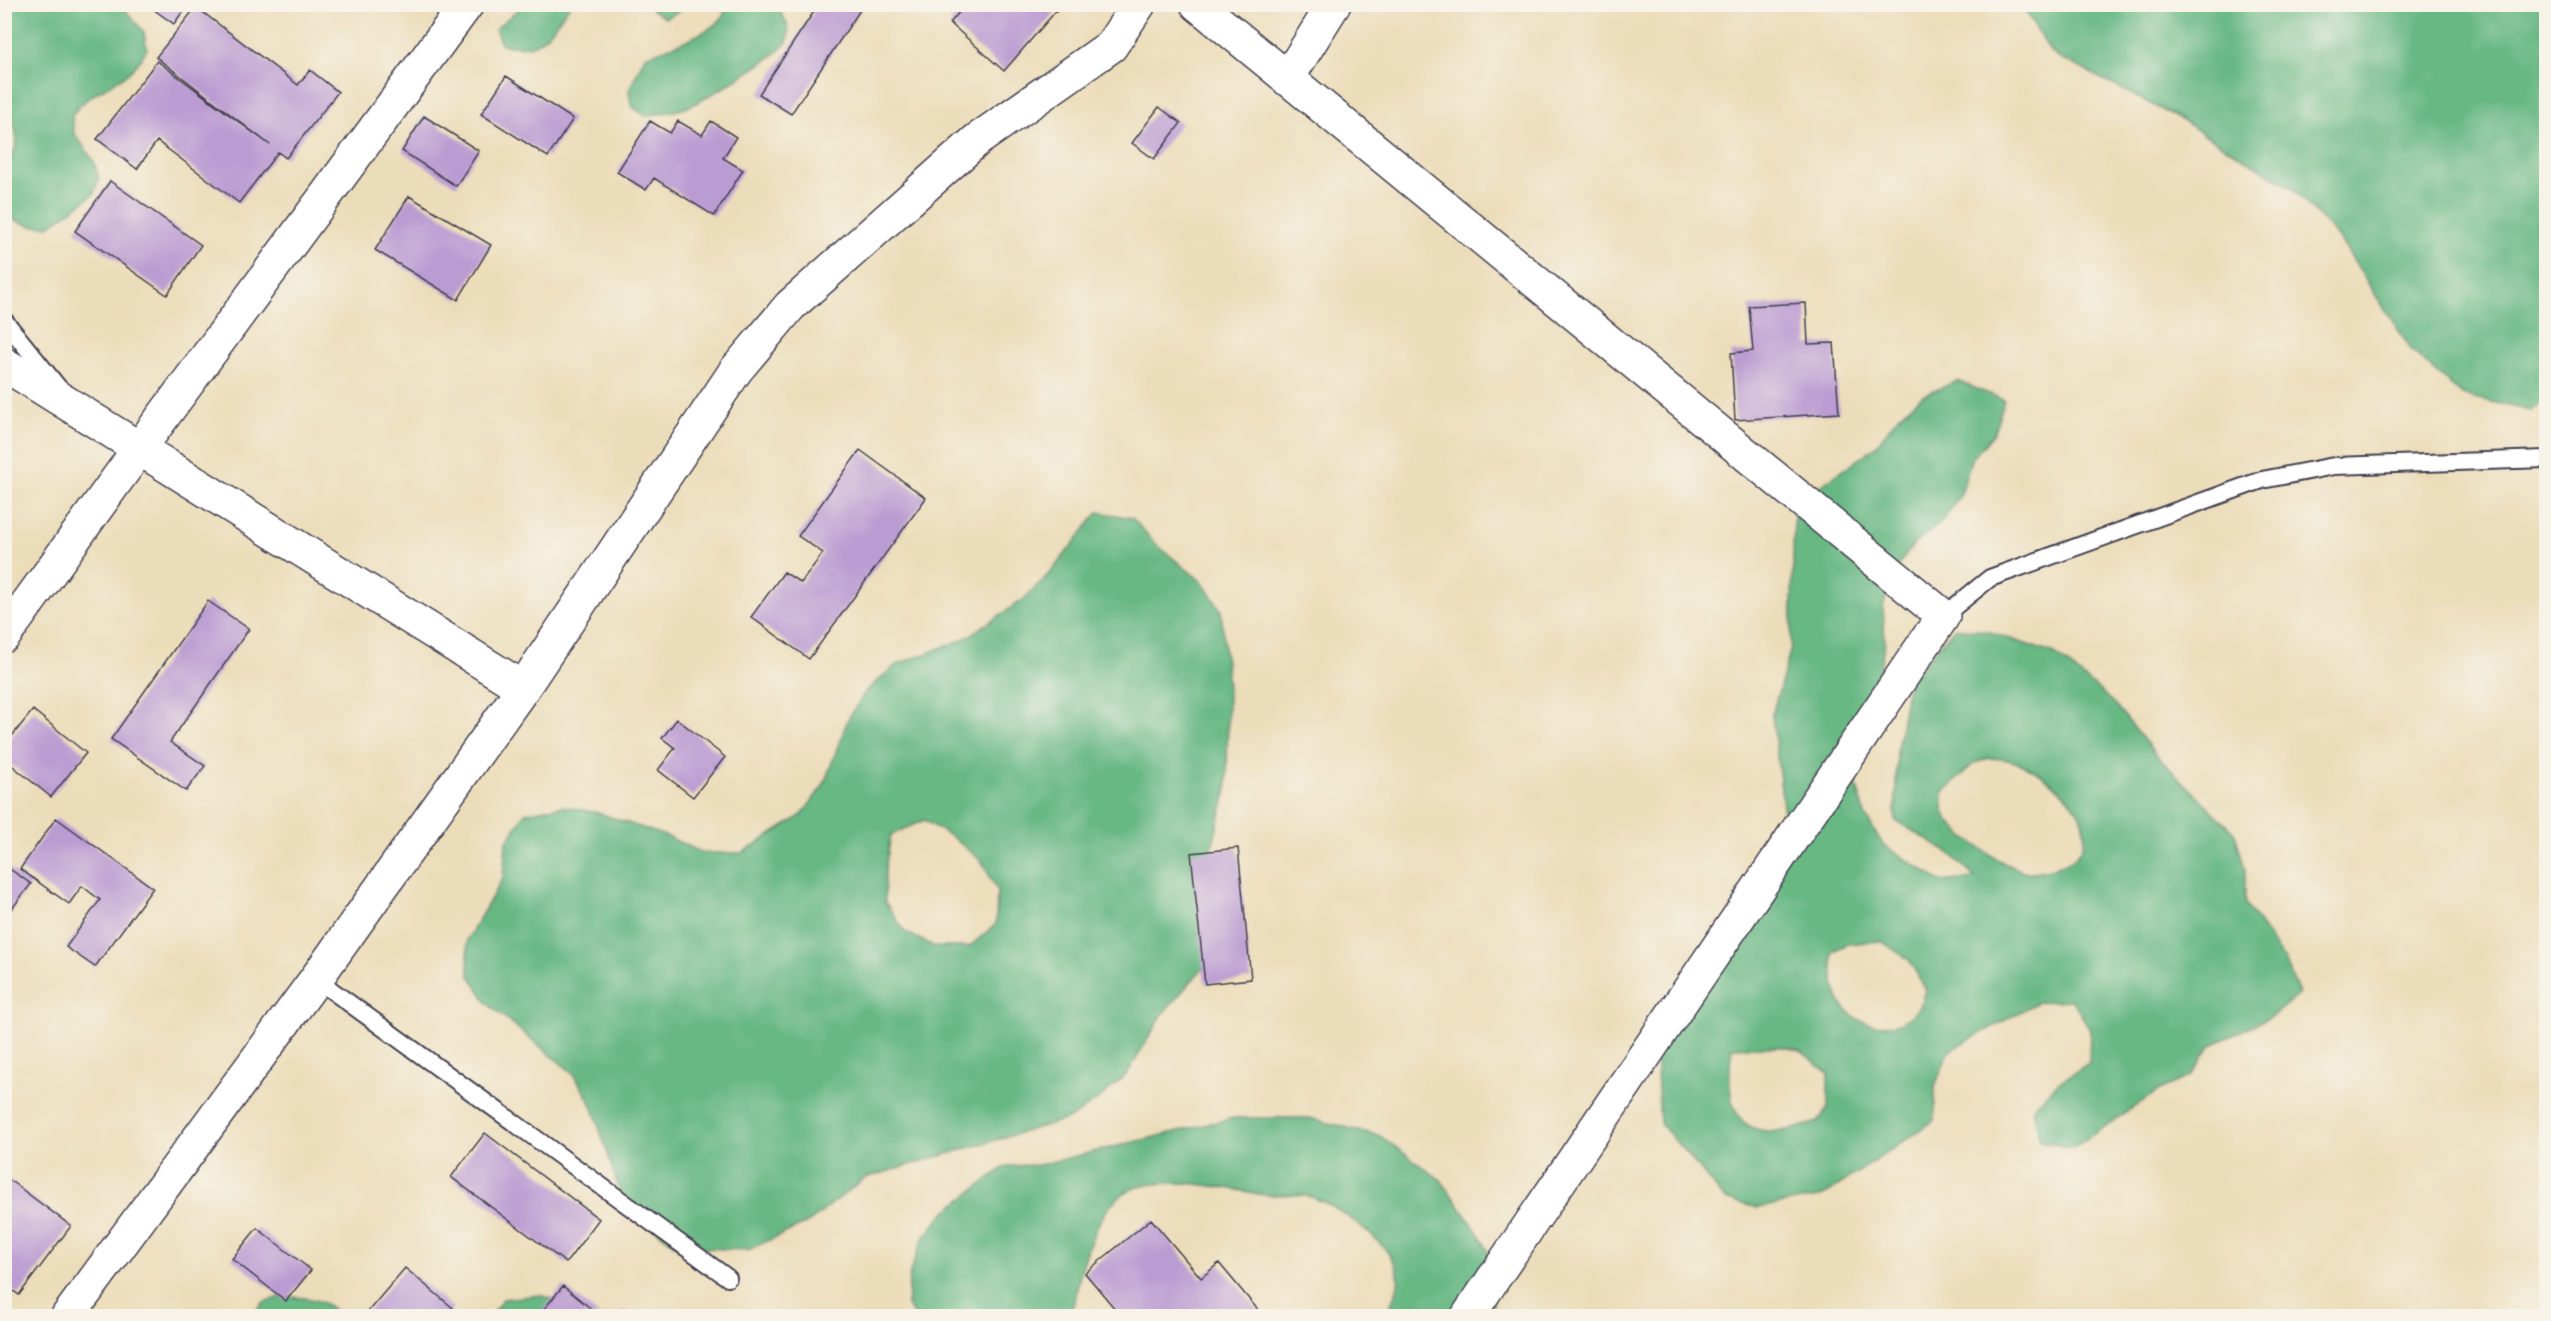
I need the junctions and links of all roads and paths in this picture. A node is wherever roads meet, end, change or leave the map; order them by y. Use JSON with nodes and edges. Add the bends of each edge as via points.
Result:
{"nodes":[{"id":1,"x":467,"y":4,"type":"edge"},
{"id":2,"x":1139,"y":4,"type":"edge"},
{"id":3,"x":1197,"y":4,"type":"edge"},
{"id":4,"x":1334,"y":4,"type":"edge"},
{"id":5,"x":1287,"y":79,"type":"junction"},
{"id":6,"x":4,"y":320,"type":"edge"},
{"id":7,"x":4,"y":364,"type":"edge"},
{"id":8,"x":73,"y":406,"type":"junction"},
{"id":9,"x":139,"y":449,"type":"junction"},
{"id":10,"x":2547,"y":459,"type":"edge"},
{"id":11,"x":1943,"y":616,"type":"junction"},
{"id":12,"x":4,"y":636,"type":"edge"},
{"id":13,"x":523,"y":688,"type":"junction"},
{"id":14,"x":316,"y":979,"type":"junction"},
{"id":15,"x":728,"y":1278,"type":"dead end"},
{"id":16,"x":68,"y":1317,"type":"edge"},
{"id":17,"x":1468,"y":1317,"type":"edge"}],
"edges":[{"from":1,"to":9,"type":"street"},
{"from":2,"to":13,"type":"street","via":[[1111,46],[977,140],[790,306],[736,370]]},
{"from":3,"to":5,"type":"street"},
{"from":4,"to":5,"type":"street"},
{"from":5,"to":11,"type":"street"},
{"from":6,"to":8,"type":"lane"},
{"from":7,"to":8,"type":"street"},
{"from":8,"to":9,"type":"street"},
{"from":9,"to":12,"type":"street"},
{"from":9,"to":13,"type":"street"},
{"from":10,"to":11,"type":"lane","via":[[2334,466],[2262,480],[1990,578]]},
{"from":11,"to":17,"type":"street"},
{"from":13,"to":14,"type":"street"},
{"from":14,"to":15,"type":"lane"},
{"from":14,"to":16,"type":"street"}]}
